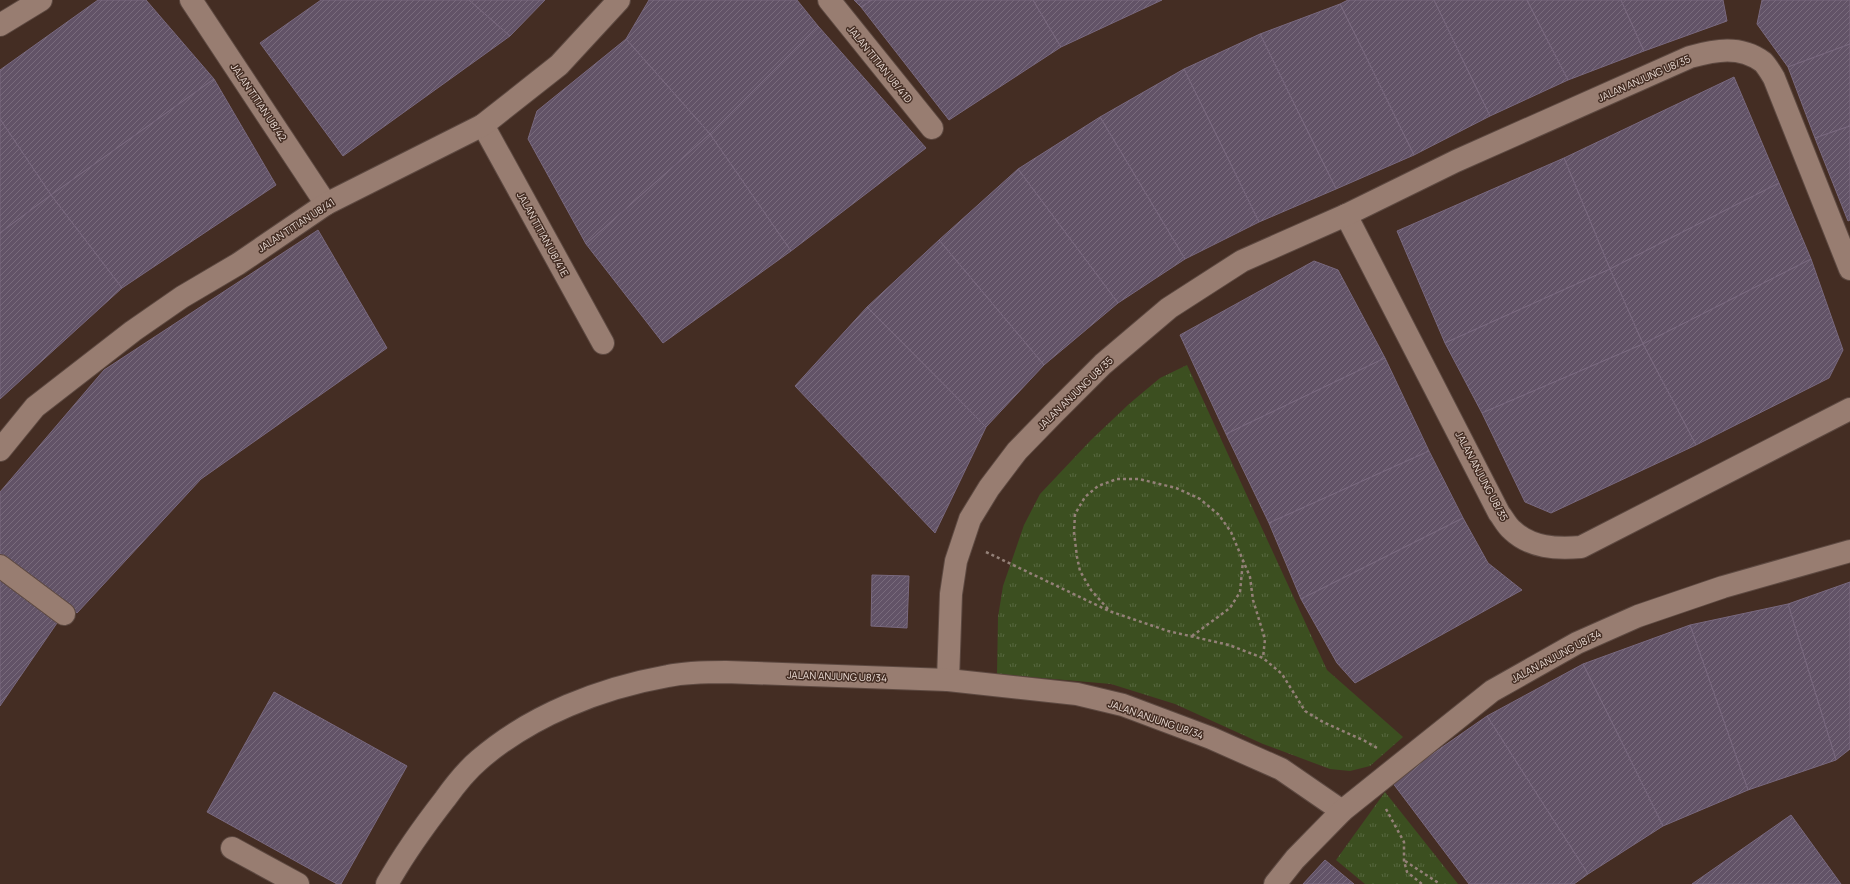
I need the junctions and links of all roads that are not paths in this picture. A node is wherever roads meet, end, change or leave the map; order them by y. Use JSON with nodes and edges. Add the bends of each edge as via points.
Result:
{"nodes":[{"id":1,"x":41,"y":0,"type":"edge"},
{"id":2,"x":191,"y":0,"type":"edge"},
{"id":3,"x":619,"y":0,"type":"edge"},
{"id":4,"x":829,"y":0,"type":"edge"},
{"id":5,"x":0,"y":25,"type":"edge"},
{"id":6,"x":482,"y":125,"type":"junction"},
{"id":7,"x":932,"y":128,"type":"dead end"},
{"id":8,"x":326,"y":204,"type":"junction"},
{"id":9,"x":1346,"y":215,"type":"junction"},
{"id":10,"x":1850,"y":269,"type":"edge"},
{"id":11,"x":604,"y":343,"type":"dead end"},
{"id":12,"x":1850,"y":409,"type":"edge"},
{"id":13,"x":0,"y":450,"type":"edge"},
{"id":14,"x":1850,"y":551,"type":"edge"},
{"id":15,"x":0,"y":566,"type":"edge"},
{"id":16,"x":64,"y":614,"type":"dead end"},
{"id":17,"x":948,"y":680,"type":"junction"},
{"id":18,"x":1342,"y":810,"type":"junction"},
{"id":19,"x":232,"y":848,"type":"dead end"},
{"id":20,"x":298,"y":884,"type":"edge"},
{"id":21,"x":387,"y":884,"type":"edge"},
{"id":22,"x":1275,"y":884,"type":"edge"}],
"edges":[{"from":1,"to":5,"type":"street"},
{"from":2,"to":8,"type":"street","name":"JALAN TITIAN U8/42"},
{"from":3,"to":6,"type":"street","name":"JALAN TITIAN U8/41","via":[[559,65]]},
{"from":4,"to":7,"type":"street","name":"JALAN TITIAN U8/41D"},
{"from":6,"to":8,"type":"street","name":"JALAN TITIAN U8/41"},
{"from":6,"to":11,"type":"street","name":"JALAN TITIAN U8/41E"},
{"from":8,"to":13,"type":"street","name":"JALAN TITIAN U8/41","via":[[238,264],[182,297],[110,348],[35,407]]},
{"from":9,"to":10,"type":"street","name":"JALAN ANJUNG U8/35","via":[[1456,161],[1690,57],[1730,49],[1749,54],[1764,63],[1774,78]]},
{"from":9,"to":12,"type":"street","name":"JALAN ANJUNG U8/35","via":[[1499,512],[1512,530],[1526,540],[1544,547],[1581,547]]},
{"from":9,"to":17,"type":"street","name":"JALAN ANJUNG U8/35","via":[[1242,261],[1169,308],[1104,364],[1016,452],[989,488],[970,520],[956,561],[951,594]]},
{"from":14,"to":18,"type":"street","name":"JALAN ANJUNG U8/34","via":[[1723,587],[1638,616],[1576,643],[1492,691]]},
{"from":15,"to":16,"type":"street"},
{"from":17,"to":18,"type":"street","name":"JALAN ANJUNG U8/34","via":[[1077,694],[1143,712],[1281,769]]},
{"from":17,"to":21,"type":"street","name":"JALAN ANJUNG U8/34","via":[[698,673],[670,675],[600,694],[547,715],[507,738],[478,760],[425,824]]},
{"from":18,"to":22,"type":"street","name":"JALAN ANJUNG U8/34"},
{"from":19,"to":20,"type":"street"}]}
